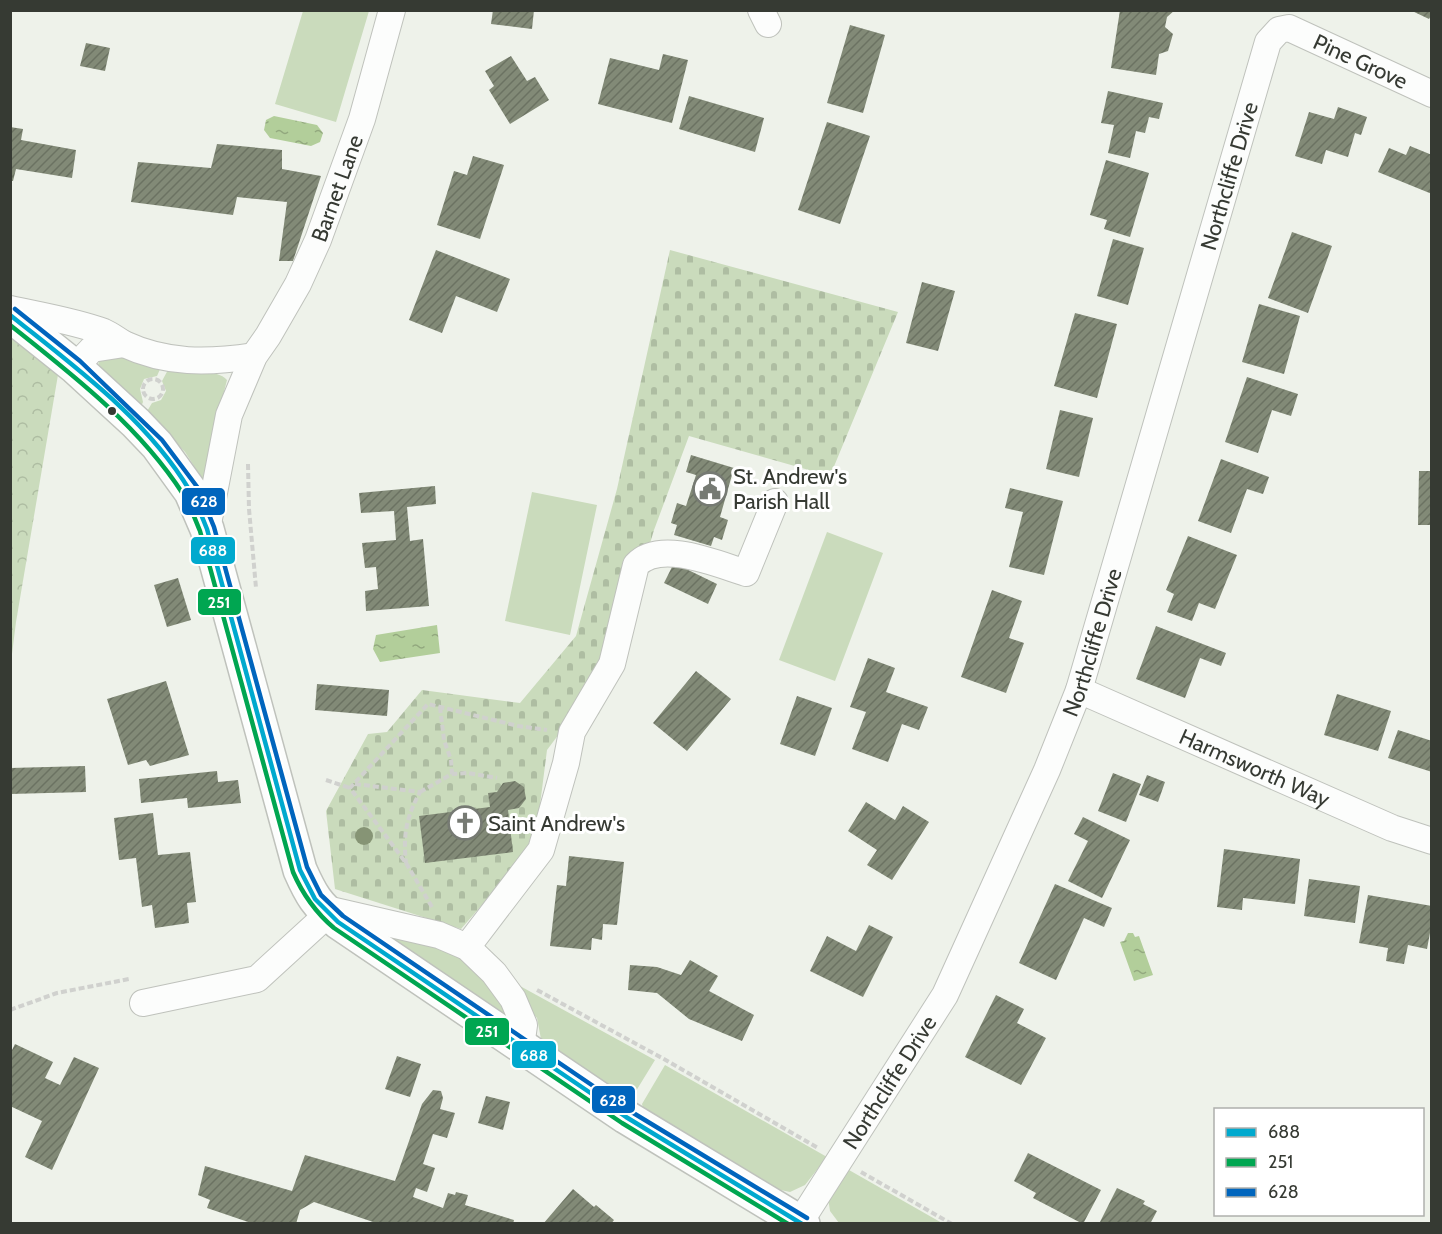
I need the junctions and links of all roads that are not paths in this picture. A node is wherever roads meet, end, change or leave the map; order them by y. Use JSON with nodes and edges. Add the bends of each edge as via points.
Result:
{"nodes":[{"id":1,"x":392,"y":10,"type":"edge"},
{"id":2,"x":1288,"y":28,"type":"joint"},
{"id":3,"x":1431,"y":94,"type":"edge"},
{"id":4,"x":10,"y":309,"type":"edge"},
{"id":5,"x":10,"y":315,"type":"edge"},
{"id":6,"x":124,"y":344,"type":"junction"},
{"id":7,"x":254,"y":356,"type":"junction"},
{"id":8,"x":75,"y":367,"type":"junction"},
{"id":9,"x":775,"y":502,"type":"dead end"},
{"id":10,"x":207,"y":529,"type":"junction"},
{"id":11,"x":1078,"y":690,"type":"junction"},
{"id":12,"x":1431,"y":841,"type":"edge"},
{"id":13,"x":324,"y":911,"type":"junction"},
{"id":14,"x":467,"y":947,"type":"junction"},
{"id":15,"x":143,"y":1003,"type":"dead end"},
{"id":16,"x":521,"y":1047,"type":"junction"},
{"id":17,"x":802,"y":1223,"type":"edge"}],
"edges":[{"from":1,"to":7,"type":"street","name":"Barnet Lane","via":[[362,118],[318,240],[298,284]]},
{"from":2,"to":3,"type":"street","name":"Pine Grove"},
{"from":2,"to":11,"type":"street","name":"Northcliffe Drive","via":[[1279,30],[1268,42]]},
{"from":4,"to":6,"type":"street","via":[[106,333]]},
{"from":5,"to":8,"type":"main road"},
{"from":6,"to":7,"type":"street","via":[[182,361]]},
{"from":6,"to":8,"type":"street","via":[[92,349]]},
{"from":7,"to":10,"type":"street","name":"Barnet Lane","via":[[229,415]]},
{"from":8,"to":10,"type":"main road","via":[[157,445],[191,492]]},
{"from":9,"to":14,"type":"street","via":[[746,573],[673,553],[650,555],[636,565],[612,664],[572,732],[541,850]]},
{"from":10,"to":13,"type":"main road","via":[[300,870]]},
{"from":11,"to":12,"type":"street","name":"Harmsworth Way","via":[[1392,828]]},
{"from":11,"to":17,"type":"street","name":"Northcliffe Drive","via":[[1047,770],[945,995]]},
{"from":13,"to":14,"type":"street","via":[[439,935]]},
{"from":13,"to":15,"type":"street","via":[[256,979]]},
{"from":13,"to":16,"type":"main road"},
{"from":14,"to":16,"type":"street","via":[[513,999],[524,1025]]},
{"from":16,"to":17,"type":"main road","via":[[627,1117]]}]}
